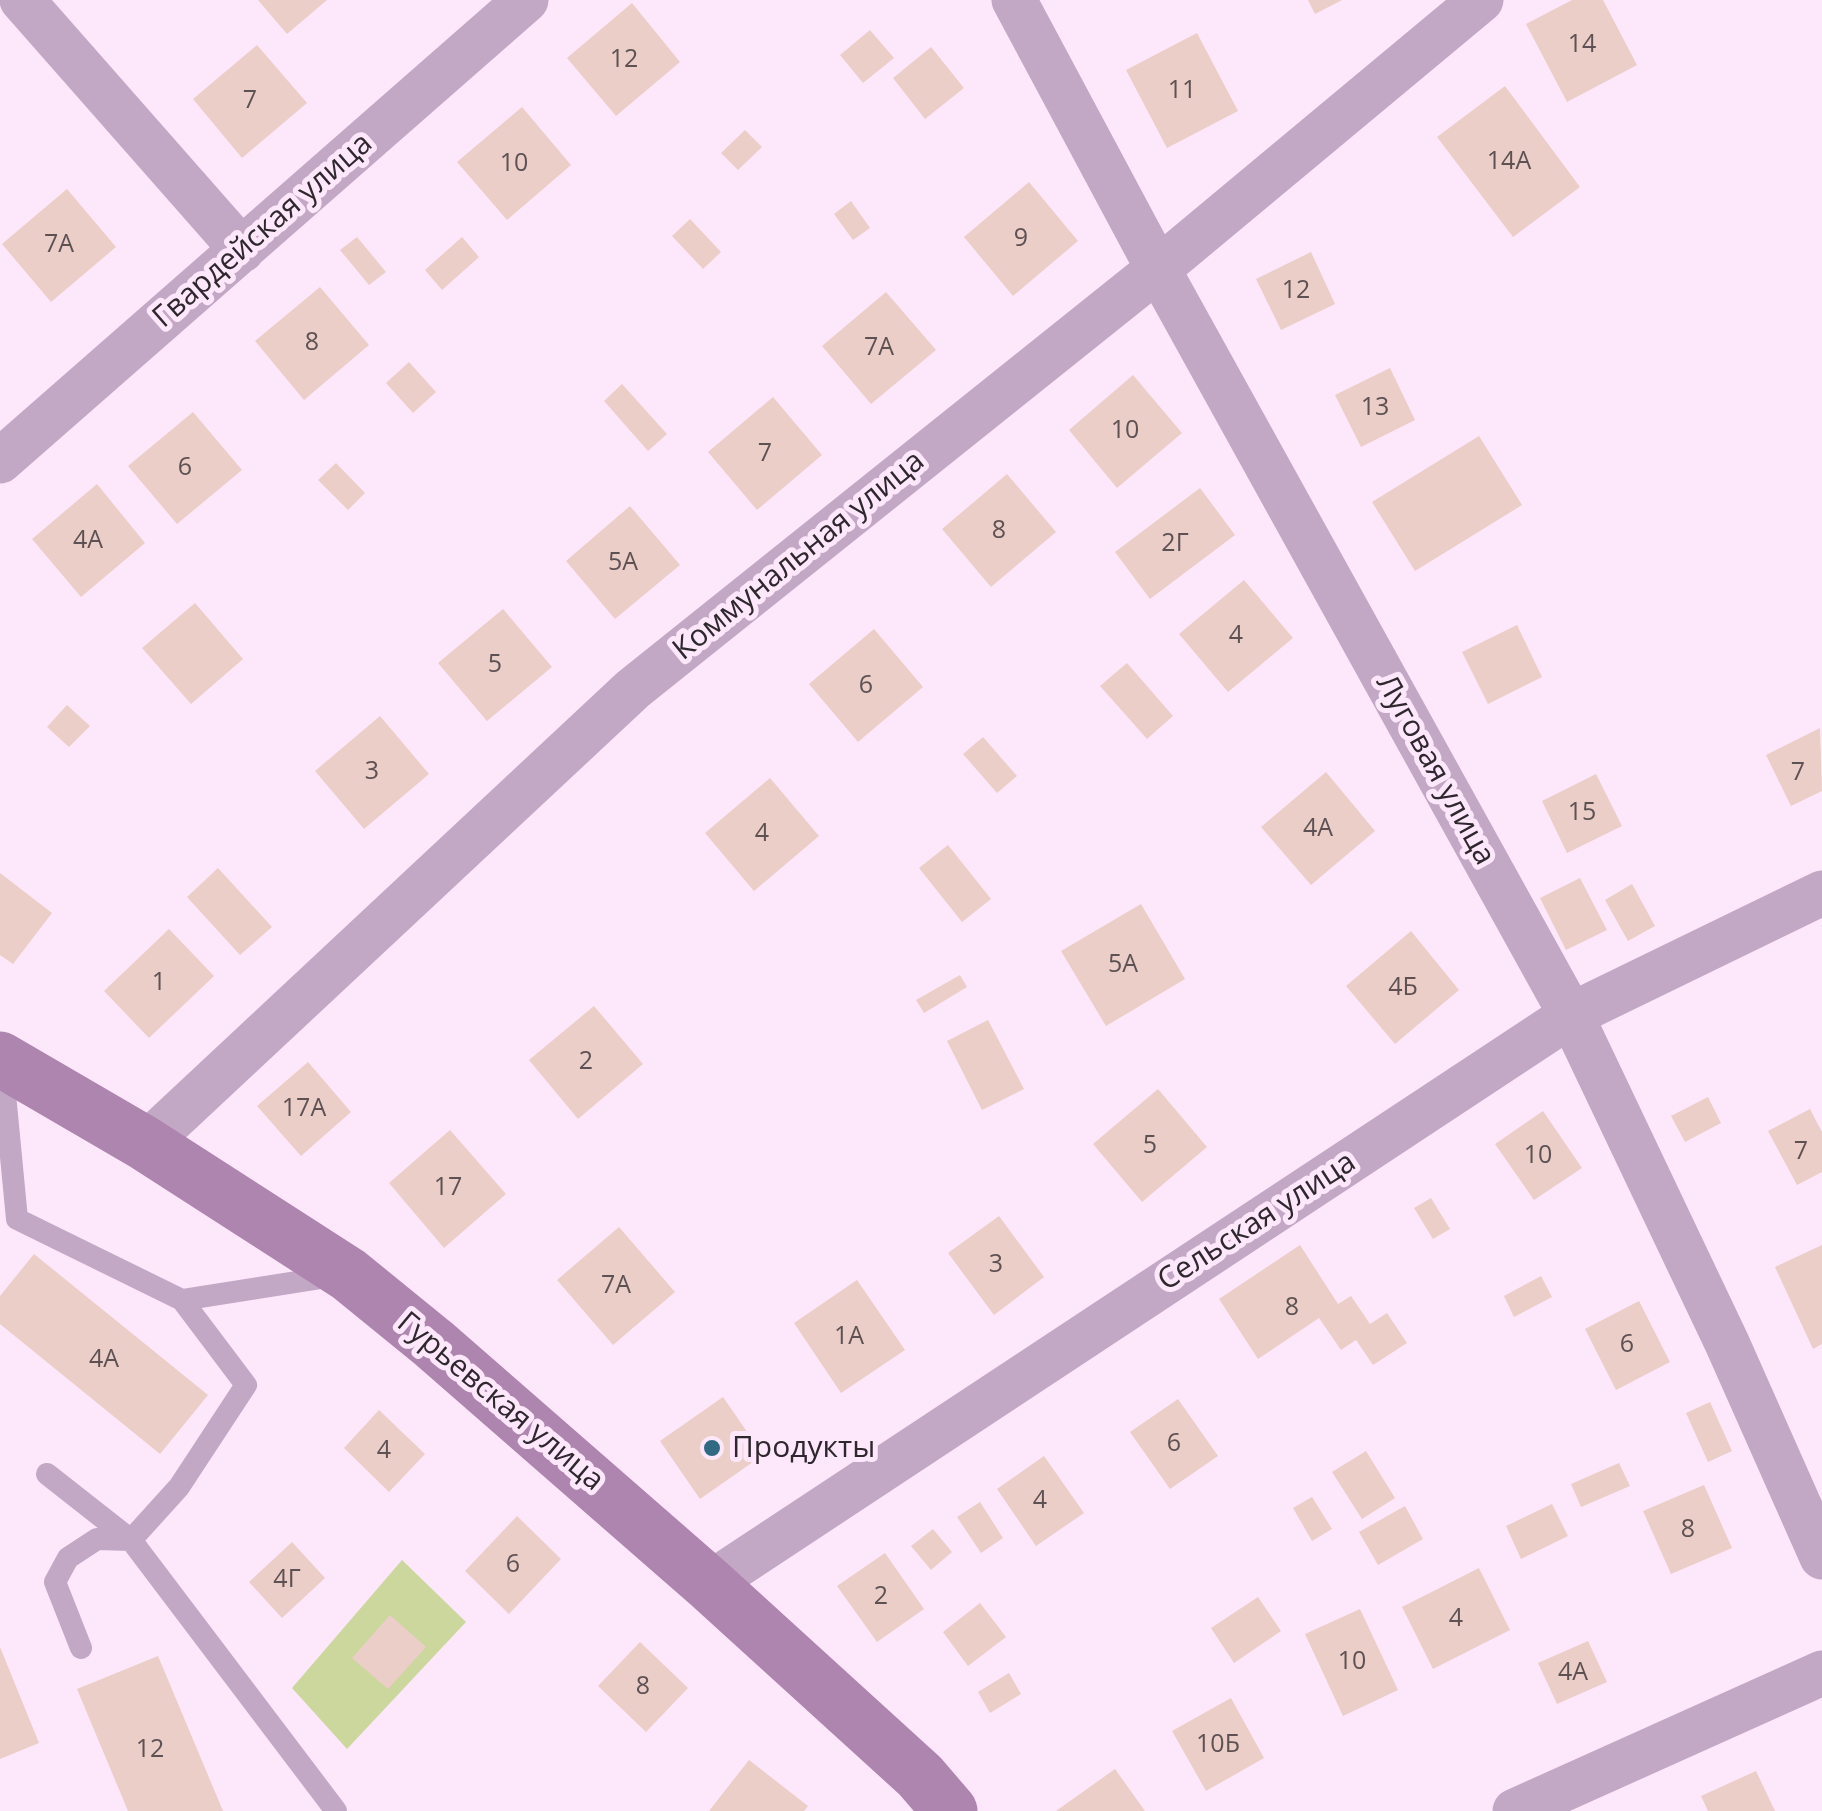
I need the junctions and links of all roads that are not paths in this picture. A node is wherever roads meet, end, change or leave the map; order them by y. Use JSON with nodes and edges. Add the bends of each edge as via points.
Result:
{"nodes":[{"id":1,"x":22,"y":0,"type":"edge"},
{"id":2,"x":526,"y":0,"type":"edge"},
{"id":3,"x":1014,"y":0,"type":"edge"},
{"id":4,"x":1480,"y":0,"type":"edge"},
{"id":5,"x":242,"y":250,"type":"junction"},
{"id":6,"x":1158,"y":269,"type":"junction"},
{"id":7,"x":0,"y":461,"type":"edge"},
{"id":8,"x":1822,"y":893,"type":"edge"},
{"id":9,"x":1571,"y":1014,"type":"junction"},
{"id":10,"x":1,"y":1059,"type":"edge"},
{"id":11,"x":146,"y":1144,"type":"junction"},
{"id":12,"x":348,"y":1274,"type":"junction"},
{"id":13,"x":182,"y":1300,"type":"junction"},
{"id":14,"x":47,"y":1474,"type":"dead end"},
{"id":15,"x":131,"y":1540,"type":"junction"},
{"id":16,"x":1822,"y":1557,"type":"edge"},
{"id":17,"x":710,"y":1584,"type":"junction"},
{"id":18,"x":81,"y":1648,"type":"dead end"},
{"id":19,"x":1822,"y":1673,"type":"edge"},
{"id":20,"x":336,"y":1811,"type":"edge"},
{"id":21,"x":950,"y":1811,"type":"edge"},
{"id":22,"x":1515,"y":1811,"type":"edge"}],
"edges":[{"from":1,"to":5,"type":"street"},
{"from":2,"to":5,"type":"street","name":"Гвардейская улица"},
{"from":3,"to":6,"type":"street","name":"Луговая улица"},
{"from":4,"to":6,"type":"street","name":"Коммунальная улица"},
{"from":5,"to":7,"type":"street","name":"Гвардейская улица"},
{"from":6,"to":9,"type":"street","name":"Луговая улица"},
{"from":6,"to":11,"type":"street","name":"Коммунальная улица","via":[[633,689]]},
{"from":8,"to":9,"type":"street","name":"Сельская улица"},
{"from":9,"to":16,"type":"street","name":"Луговая улица"},
{"from":9,"to":17,"type":"street","name":"Сельская улица"},
{"from":10,"to":11,"type":"street","name":"Гурьевская улица"},
{"from":10,"to":13,"type":"lane","via":[[16,1219]]},
{"from":11,"to":12,"type":"street","name":"Гурьевская улица"},
{"from":12,"to":13,"type":"lane"},
{"from":12,"to":17,"type":"street","name":"Гурьевская улица"},
{"from":13,"to":15,"type":"lane","via":[[246,1384],[179,1488]]},
{"from":14,"to":15,"type":"lane"},
{"from":15,"to":18,"type":"lane","via":[[97,1539],[68,1558],[55,1582]]},
{"from":15,"to":20,"type":"lane"},
{"from":17,"to":21,"type":"street","name":"Гурьевская улица"},
{"from":19,"to":22,"type":"street"}]}
